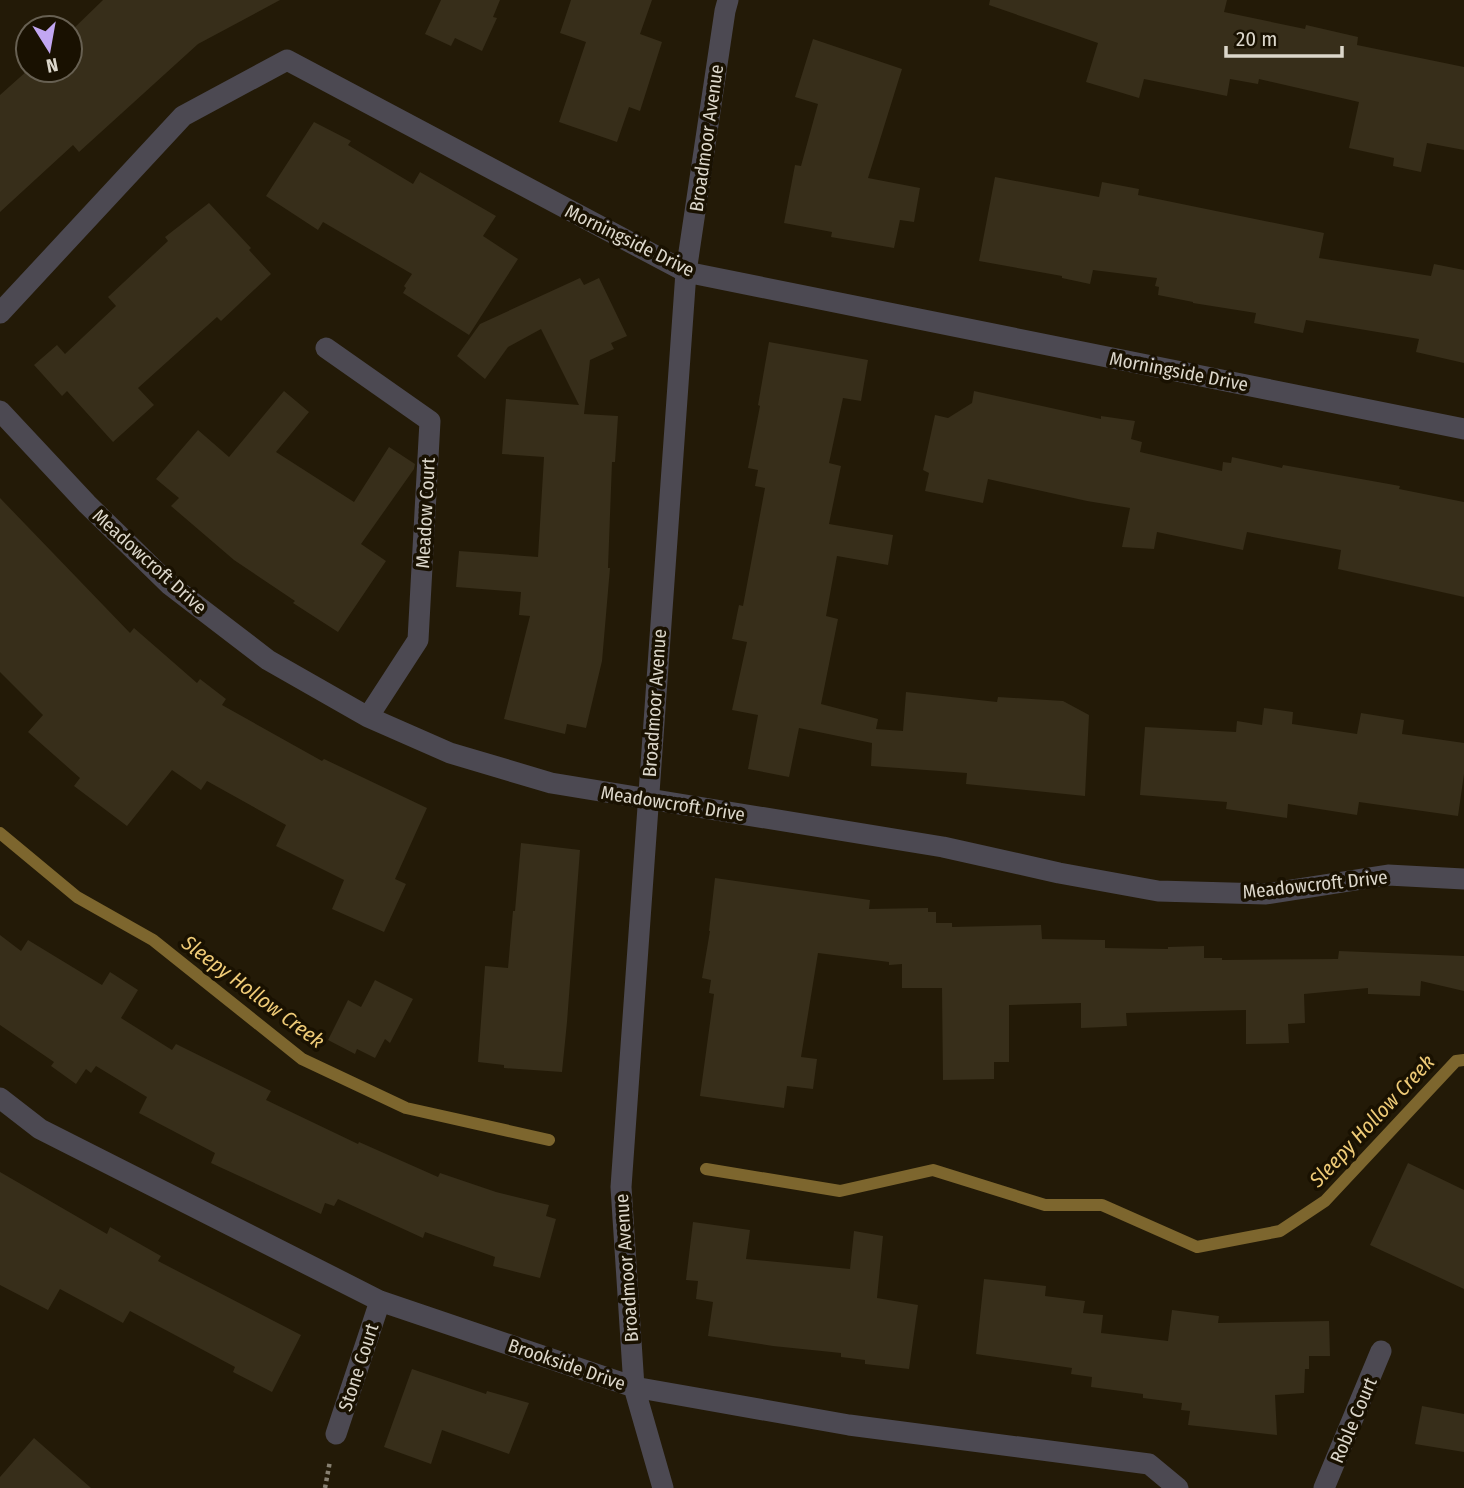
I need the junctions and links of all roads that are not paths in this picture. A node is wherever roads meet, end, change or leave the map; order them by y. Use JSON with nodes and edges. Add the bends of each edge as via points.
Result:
{"nodes":[{"id":1,"x":728,"y":0,"type":"edge"},
{"id":2,"x":686,"y":272,"type":"junction"},
{"id":3,"x":0,"y":313,"type":"edge"},
{"id":4,"x":326,"y":348,"type":"dead end"},
{"id":5,"x":0,"y":411,"type":"edge"},
{"id":6,"x":1464,"y":429,"type":"edge"},
{"id":7,"x":368,"y":717,"type":"junction"},
{"id":8,"x":648,"y":799,"type":"junction"},
{"id":9,"x":1464,"y":880,"type":"edge"},
{"id":10,"x":0,"y":1098,"type":"edge"},
{"id":11,"x":380,"y":1301,"type":"junction"},
{"id":12,"x":1381,"y":1351,"type":"dead end"},
{"id":13,"x":634,"y":1387,"type":"junction"},
{"id":14,"x":336,"y":1434,"type":"dead end"},
{"id":15,"x":663,"y":1488,"type":"edge"},
{"id":16,"x":1178,"y":1488,"type":"edge"},
{"id":17,"x":1324,"y":1488,"type":"edge"}],
"edges":[{"from":1,"to":2,"type":"street","name":"Broadmoor Avenue"},
{"from":2,"to":3,"type":"street","name":"Morningside Drive","via":[[287,61],[183,116]]},
{"from":2,"to":6,"type":"street","name":"Morningside Drive"},
{"from":2,"to":8,"type":"street","name":"Broadmoor Avenue"},
{"from":4,"to":7,"type":"street","name":"Meadow Court","via":[[430,421],[418,640]]},
{"from":5,"to":7,"type":"street","name":"Meadowcroft Drive","via":[[170,585],[268,660]]},
{"from":7,"to":8,"type":"street","name":"Meadowcroft Drive","via":[[450,753],[551,783]]},
{"from":8,"to":9,"type":"street","name":"Meadowcroft Drive","via":[[943,847],[1158,891],[1266,894],[1388,875]]},
{"from":8,"to":13,"type":"street","name":"Broadmoor Avenue","via":[[621,1187]]},
{"from":10,"to":11,"type":"street","name":"Brookside Drive","via":[[40,1129]]},
{"from":11,"to":13,"type":"street","name":"Brookside Drive"},
{"from":11,"to":14,"type":"street","name":"Stone Court"},
{"from":12,"to":17,"type":"street","name":"Roble Court"},
{"from":13,"to":15,"type":"street","name":"Broadmoor Avenue"},
{"from":13,"to":16,"type":"street","name":"Brookside Drive","via":[[849,1425],[1149,1464]]}]}
